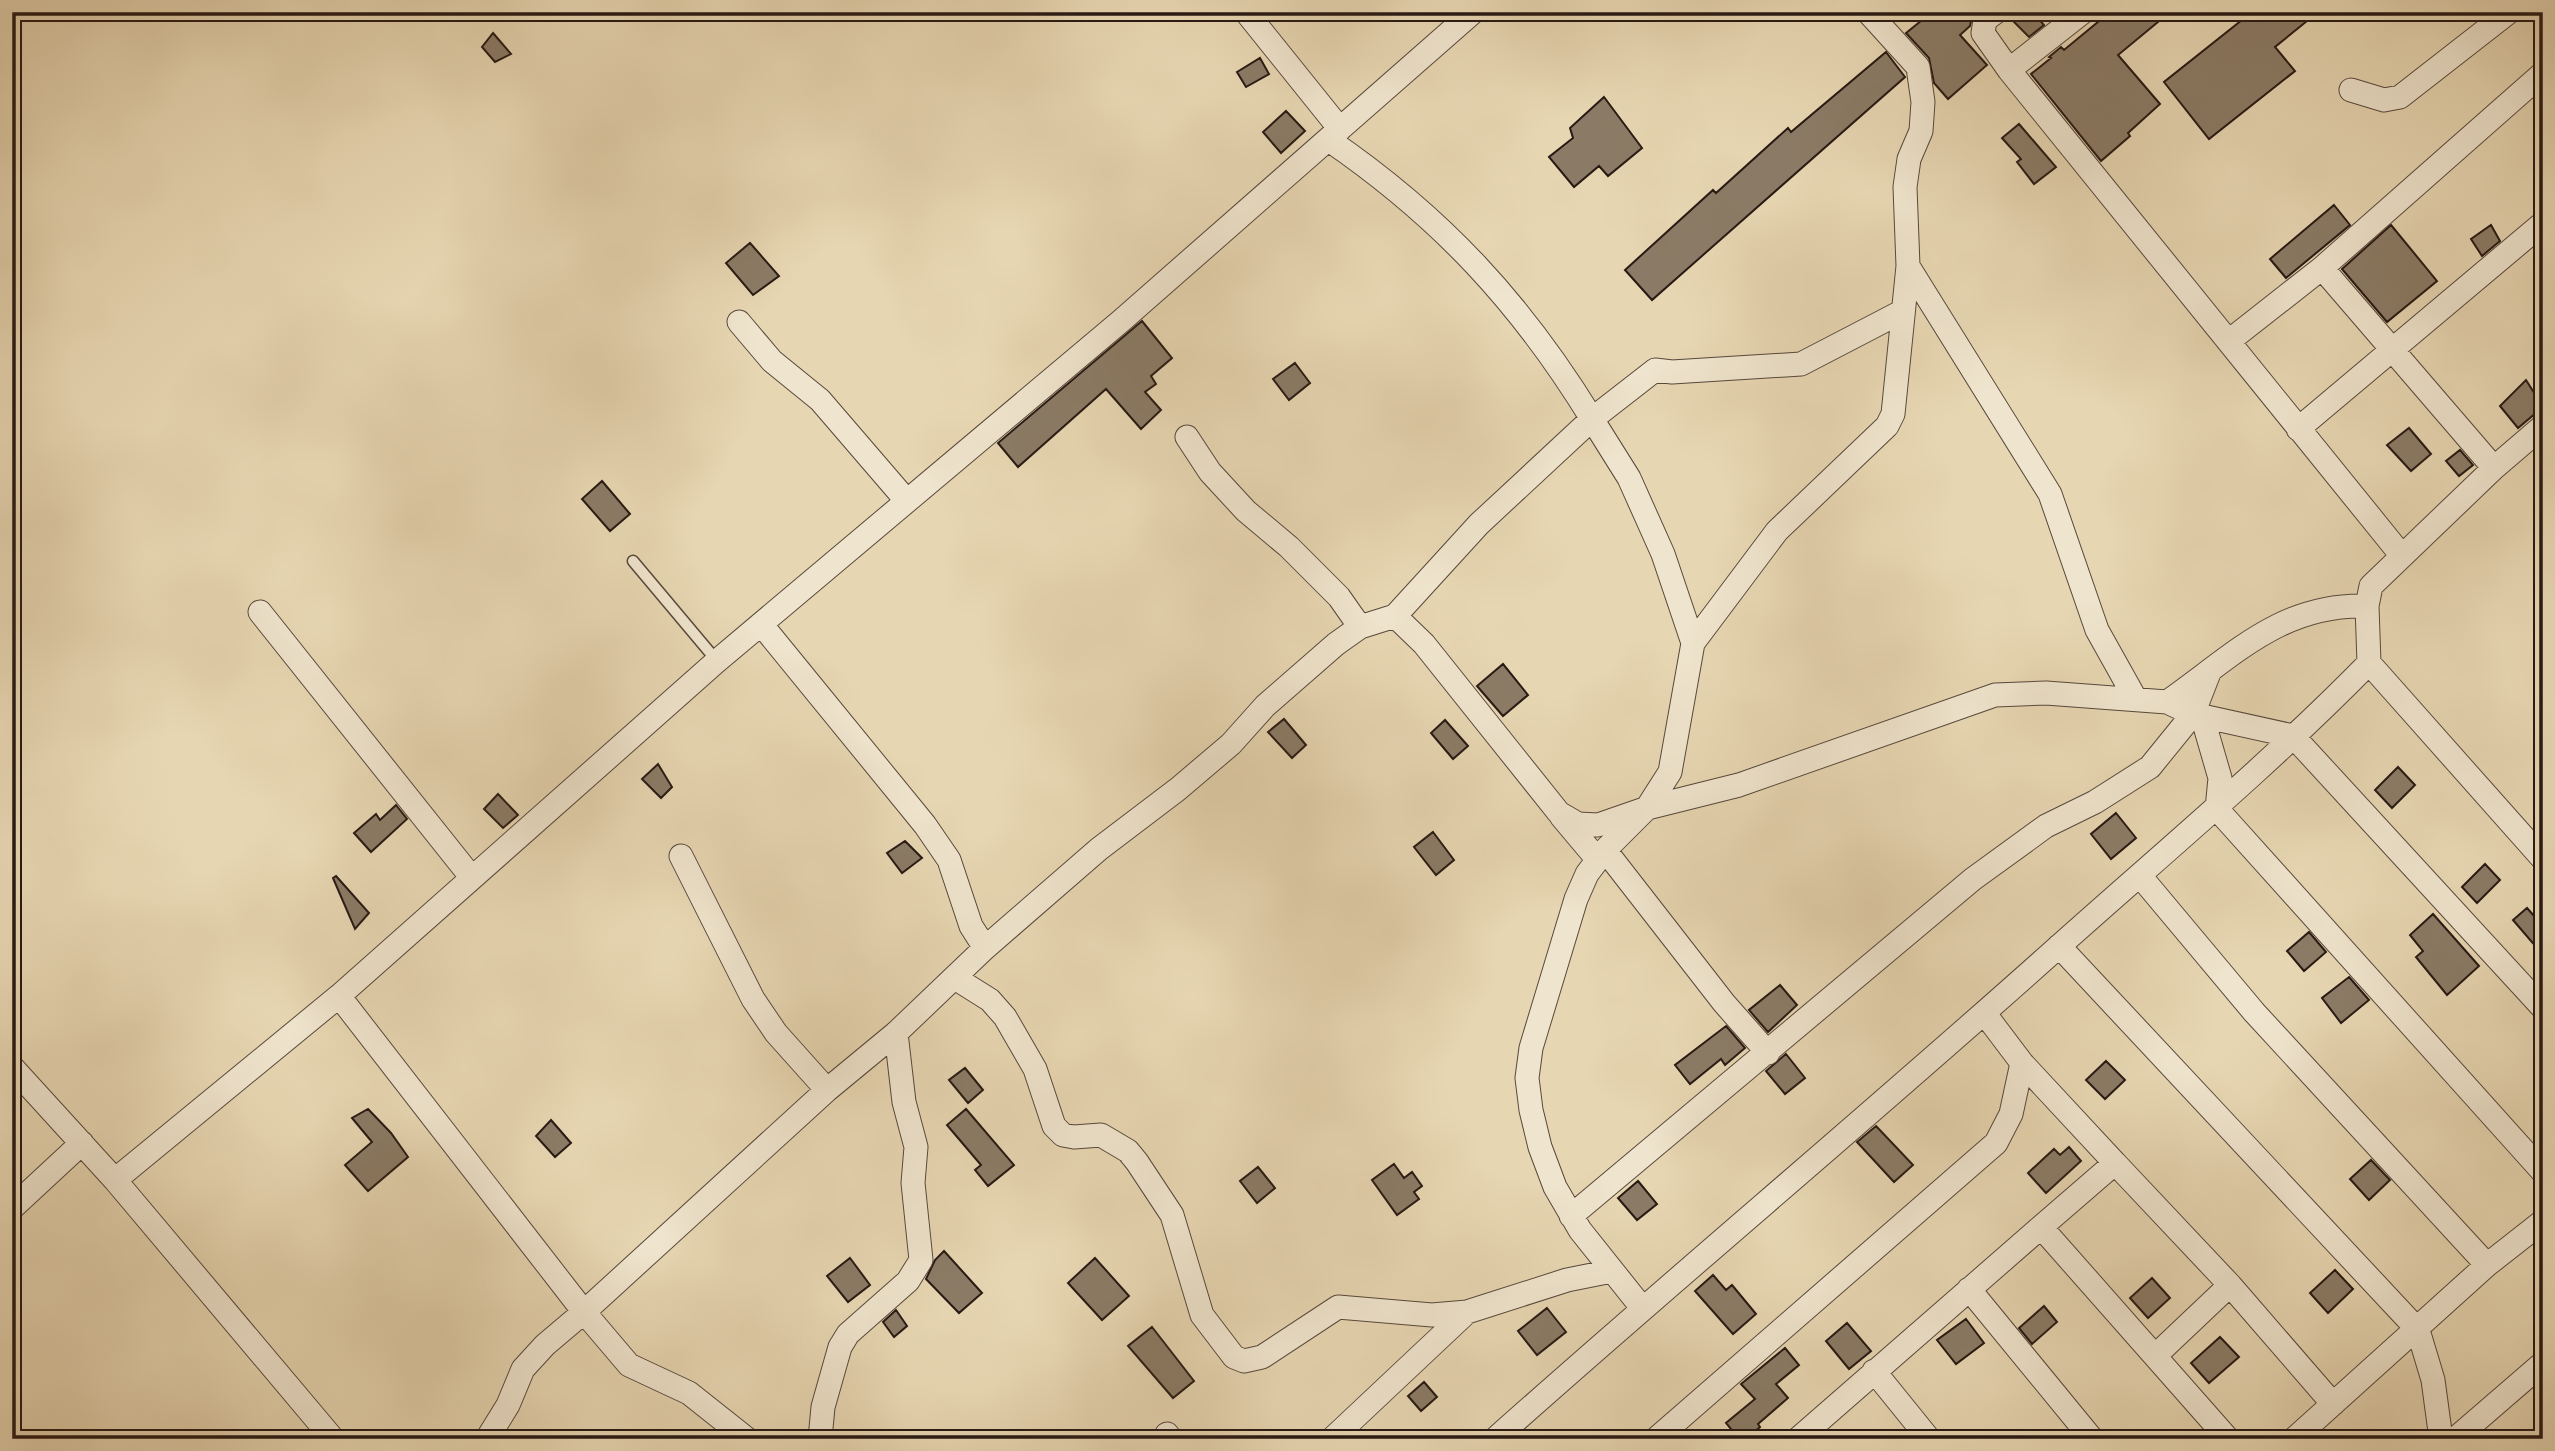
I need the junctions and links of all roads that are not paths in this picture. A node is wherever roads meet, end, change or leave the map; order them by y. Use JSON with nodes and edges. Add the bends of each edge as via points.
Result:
{"nodes":[{"id":1,"x":1246,"y":12,"type":"edge"},
{"id":2,"x":1473,"y":12,"type":"edge"},
{"id":3,"x":1868,"y":12,"type":"edge"},
{"id":4,"x":1996,"y":12,"type":"edge"},
{"id":5,"x":2083,"y":12,"type":"edge"},
{"id":6,"x":2509,"y":12,"type":"edge"},
{"id":7,"x":2009,"y":70,"type":"junction"},
{"id":8,"x":2543,"y":73,"type":"edge"},
{"id":9,"x":2351,"y":90,"type":"dead end"},
{"id":10,"x":1334,"y":135,"type":"junction"},
{"id":11,"x":2541,"y":228,"type":"edge"},
{"id":12,"x":1908,"y":266,"type":"junction"},
{"id":13,"x":2322,"y":268,"type":"junction"},
{"id":14,"x":1903,"y":311,"type":"junction"},
{"id":15,"x":739,"y":322,"type":"dead end"},
{"id":16,"x":2229,"y":341,"type":"junction"},
{"id":17,"x":2393,"y":349,"type":"junction"},
{"id":18,"x":1592,"y":419,"type":"junction"},
{"id":19,"x":2543,"y":426,"type":"edge"},
{"id":20,"x":2298,"y":429,"type":"junction"},
{"id":21,"x":1187,"y":437,"type":"dead end"},
{"id":22,"x":2494,"y":468,"type":"junction"},
{"id":23,"x":906,"y":500,"type":"junction"},
{"id":24,"x":2402,"y":556,"type":"junction"},
{"id":25,"x":633,"y":561,"type":"dead end"},
{"id":26,"x":2367,"y":606,"type":"junction"},
{"id":27,"x":260,"y":612,"type":"dead end"},
{"id":28,"x":1395,"y":616,"type":"junction"},
{"id":29,"x":761,"y":624,"type":"junction"},
{"id":30,"x":1360,"y":627,"type":"junction"},
{"id":31,"x":1693,"y":643,"type":"junction"},
{"id":32,"x":717,"y":661,"type":"junction"},
{"id":33,"x":2369,"y":663,"type":"junction"},
{"id":34,"x":2209,"y":673,"type":"junction"},
{"id":35,"x":2135,"y":698,"type":"junction"},
{"id":36,"x":2167,"y":702,"type":"junction"},
{"id":37,"x":2197,"y":715,"type":"junction"},
{"id":38,"x":2293,"y":736,"type":"junction"},
{"id":39,"x":1647,"y":808,"type":"junction"},
{"id":40,"x":2217,"y":809,"type":"junction"},
{"id":41,"x":1559,"y":813,"type":"junction"},
{"id":42,"x":1602,"y":855,"type":"junction"},
{"id":43,"x":681,"y":856,"type":"dead end"},
{"id":44,"x":2543,"y":859,"type":"edge"},
{"id":45,"x":2141,"y":877,"type":"junction"},
{"id":46,"x":472,"y":878,"type":"junction"},
{"id":47,"x":2059,"y":946,"type":"junction"},
{"id":48,"x":985,"y":948,"type":"junction"},
{"id":49,"x":955,"y":978,"type":"junction"},
{"id":50,"x":340,"y":996,"type":"junction"},
{"id":51,"x":2543,"y":1007,"type":"edge"},
{"id":52,"x":1985,"y":1014,"type":"junction"},
{"id":53,"x":896,"y":1033,"type":"junction"},
{"id":54,"x":1768,"y":1053,"type":"junction"},
{"id":55,"x":2022,"y":1063,"type":"junction"},
{"id":56,"x":12,"y":1067,"type":"edge"},
{"id":57,"x":827,"y":1090,"type":"junction"},
{"id":58,"x":82,"y":1143,"type":"junction"},
{"id":59,"x":2115,"y":1163,"type":"junction"},
{"id":60,"x":2543,"y":1172,"type":"edge"},
{"id":61,"x":115,"y":1180,"type":"junction"},
{"id":62,"x":12,"y":1208,"type":"edge"},
{"id":63,"x":1571,"y":1216,"type":"junction"},
{"id":64,"x":2543,"y":1221,"type":"edge"},
{"id":65,"x":2041,"y":1227,"type":"junction"},
{"id":66,"x":2487,"y":1265,"type":"junction"},
{"id":67,"x":1612,"y":1271,"type":"junction"},
{"id":68,"x":2230,"y":1285,"type":"junction"},
{"id":69,"x":1969,"y":1289,"type":"junction"},
{"id":70,"x":1643,"y":1309,"type":"junction"},
{"id":71,"x":584,"y":1312,"type":"junction"},
{"id":72,"x":1467,"y":1312,"type":"junction"},
{"id":73,"x":2418,"y":1330,"type":"junction"},
{"id":74,"x":2155,"y":1356,"type":"junction"},
{"id":75,"x":2543,"y":1363,"type":"edge"},
{"id":76,"x":1874,"y":1371,"type":"junction"},
{"id":77,"x":2333,"y":1404,"type":"junction"},
{"id":78,"x":333,"y":1439,"type":"edge"},
{"id":79,"x":487,"y":1439,"type":"edge"},
{"id":80,"x":747,"y":1439,"type":"edge"},
{"id":81,"x":820,"y":1439,"type":"edge"},
{"id":82,"x":1332,"y":1439,"type":"edge"},
{"id":83,"x":1495,"y":1439,"type":"edge"},
{"id":84,"x":1656,"y":1439,"type":"edge"},
{"id":85,"x":1798,"y":1439,"type":"edge"},
{"id":86,"x":1929,"y":1439,"type":"edge"},
{"id":87,"x":2092,"y":1439,"type":"edge"},
{"id":88,"x":2228,"y":1439,"type":"edge"},
{"id":89,"x":2294,"y":1439,"type":"edge"},
{"id":90,"x":2441,"y":1439,"type":"edge"},
{"id":91,"x":2455,"y":1439,"type":"edge"}],
"edges":[{"from":1,"to":10,"type":"street"},
{"from":2,"to":10,"type":"street"},
{"from":3,"to":12,"type":"street","via":[[1918,67],[1922,115],[1905,187]]},
{"from":4,"to":7,"type":"street","via":[[1985,20],[1983,33]]},
{"from":5,"to":7,"type":"street"},
{"from":6,"to":9,"type":"street","via":[[2400,97],[2384,100]]},
{"from":7,"to":16,"type":"street"},
{"from":8,"to":13,"type":"street"},
{"from":10,"to":18,"type":"street","via":[[1421,208],[1478,266],[1539,338]]},
{"from":10,"to":23,"type":"street"},
{"from":11,"to":17,"type":"street"},
{"from":12,"to":14,"type":"street"},
{"from":12,"to":35,"type":"street","via":[[2050,494],[2097,630]]},
{"from":13,"to":16,"type":"street"},
{"from":13,"to":17,"type":"street"},
{"from":14,"to":18,"type":"street","via":[[1801,364],[1655,370]]},
{"from":14,"to":31,"type":"street","via":[[1893,414],[1887,426],[1777,531]]},
{"from":15,"to":23,"type":"street","via":[[772,361],[820,400]]},
{"from":16,"to":20,"type":"street"},
{"from":17,"to":20,"type":"street"},
{"from":17,"to":22,"type":"street"},
{"from":18,"to":28,"type":"street","via":[[1479,524]]},
{"from":18,"to":31,"type":"street","via":[[1629,478],[1663,554]]},
{"from":19,"to":22,"type":"street"},
{"from":20,"to":24,"type":"street"},
{"from":21,"to":30,"type":"street","via":[[1228,492],[1339,597]]},
{"from":22,"to":24,"type":"street"},
{"from":23,"to":29,"type":"street"},
{"from":24,"to":26,"type":"street","via":[[2371,586]]},
{"from":25,"to":32,"type":"lane"},
{"from":26,"to":33,"type":"street"},
{"from":26,"to":34,"type":"street","via":[[2332,607],[2288,620],[2260,633]]},
{"from":27,"to":46,"type":"street"},
{"from":28,"to":30,"type":"street"},
{"from":28,"to":41,"type":"street","via":[[1424,644]]},
{"from":29,"to":32,"type":"street"},
{"from":29,"to":48,"type":"street","via":[[925,825],[949,860],[971,926]]},
{"from":30,"to":48,"type":"street","via":[[1265,706],[1231,744]]},
{"from":31,"to":39,"type":"street","via":[[1670,772]]},
{"from":32,"to":46,"type":"street"},
{"from":33,"to":38,"type":"street"},
{"from":33,"to":44,"type":"street"},
{"from":34,"to":36,"type":"street"},
{"from":34,"to":37,"type":"street"},
{"from":35,"to":36,"type":"street"},
{"from":35,"to":39,"type":"street","via":[[1995,695],[1739,785]]},
{"from":36,"to":37,"type":"street"},
{"from":37,"to":38,"type":"street"},
{"from":37,"to":40,"type":"street","via":[[2220,778]]},
{"from":37,"to":54,"type":"street","via":[[2150,766],[2036,833],[1973,879]]},
{"from":38,"to":40,"type":"street"},
{"from":38,"to":51,"type":"street"},
{"from":39,"to":41,"type":"street","via":[[1598,825],[1578,824]]},
{"from":39,"to":42,"type":"street"},
{"from":40,"to":45,"type":"street"},
{"from":40,"to":60,"type":"street"},
{"from":41,"to":42,"type":"street"},
{"from":42,"to":54,"type":"street"},
{"from":42,"to":63,"type":"street","via":[[1576,899],[1531,1048],[1528,1078],[1540,1147]]},
{"from":43,"to":57,"type":"street","via":[[753,999],[776,1034]]},
{"from":45,"to":47,"type":"street"},
{"from":45,"to":66,"type":"street","via":[[2254,1012]]},
{"from":46,"to":50,"type":"street"},
{"from":47,"to":52,"type":"street"},
{"from":47,"to":73,"type":"street"},
{"from":48,"to":49,"type":"street"},
{"from":49,"to":53,"type":"street"},
{"from":49,"to":72,"type":"street","via":[[990,1000],[1005,1017],[1035,1069],[1054,1126],[1074,1138],[1101,1135],[1128,1151],[1143,1171],[1172,1215],[1202,1315],[1234,1357],[1244,1361],[1262,1357],[1338,1307],[1432,1315]]},
{"from":50,"to":61,"type":"street"},
{"from":50,"to":71,"type":"street"},
{"from":52,"to":55,"type":"street"},
{"from":52,"to":70,"type":"street"},
{"from":53,"to":57,"type":"street"},
{"from":53,"to":81,"type":"street","via":[[904,1102],[916,1147],[913,1184],[921,1260],[908,1281],[848,1334],[840,1347],[823,1408]]},
{"from":54,"to":63,"type":"street"},
{"from":55,"to":59,"type":"street"},
{"from":55,"to":84,"type":"street","via":[[2011,1114],[1991,1149]]},
{"from":56,"to":58,"type":"street"},
{"from":57,"to":71,"type":"street"},
{"from":58,"to":61,"type":"street"},
{"from":58,"to":62,"type":"street"},
{"from":59,"to":65,"type":"street"},
{"from":59,"to":68,"type":"street"},
{"from":61,"to":78,"type":"street"},
{"from":63,"to":67,"type":"street"},
{"from":64,"to":66,"type":"street"},
{"from":65,"to":69,"type":"street"},
{"from":65,"to":74,"type":"street"},
{"from":66,"to":73,"type":"street"},
{"from":67,"to":70,"type":"street"},
{"from":67,"to":72,"type":"street","via":[[1567,1280]]},
{"from":68,"to":74,"type":"street"},
{"from":68,"to":77,"type":"street"},
{"from":69,"to":76,"type":"street"},
{"from":69,"to":87,"type":"street"},
{"from":70,"to":83,"type":"street"},
{"from":71,"to":79,"type":"street","via":[[523,1369]]},
{"from":71,"to":80,"type":"street","via":[[629,1365],[689,1393]]},
{"from":72,"to":82,"type":"street"},
{"from":73,"to":77,"type":"street"},
{"from":73,"to":90,"type":"street","via":[[2433,1380]]},
{"from":74,"to":88,"type":"street"},
{"from":75,"to":91,"type":"street"},
{"from":76,"to":85,"type":"street"},
{"from":76,"to":86,"type":"street"},
{"from":77,"to":89,"type":"street"}]}
